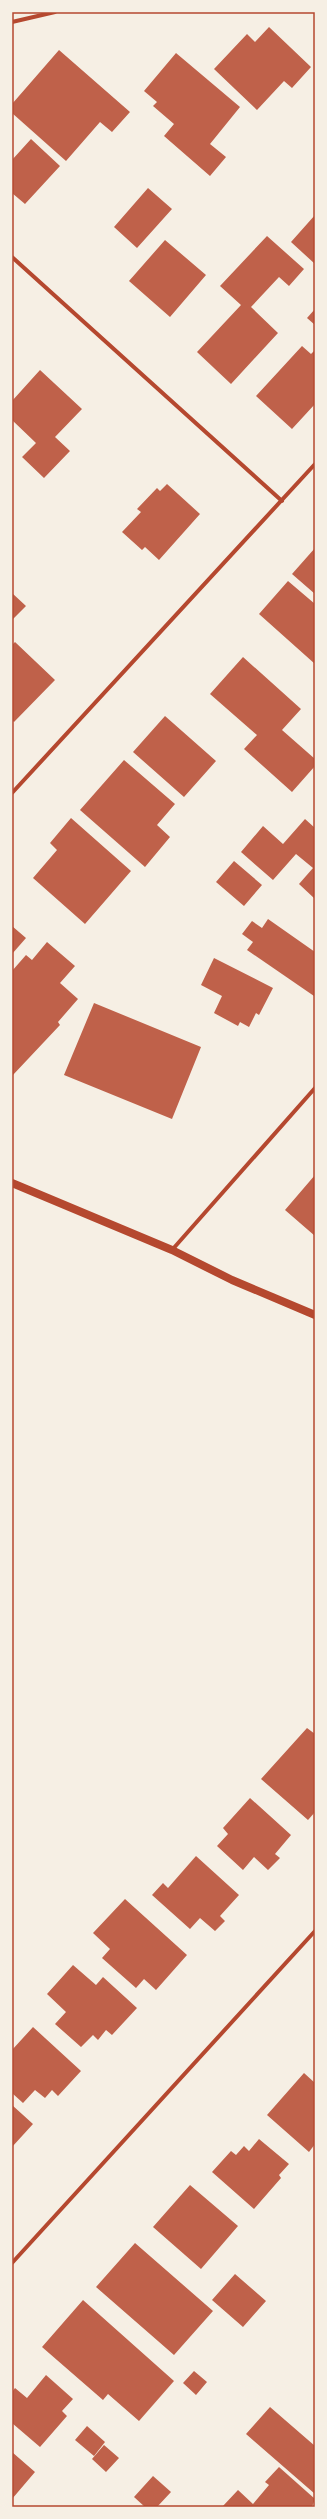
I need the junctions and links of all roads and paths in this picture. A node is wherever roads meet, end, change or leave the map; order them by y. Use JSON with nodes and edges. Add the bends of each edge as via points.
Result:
{"nodes":[{"id":1,"x":55,"y":12,"type":"edge"},
{"id":2,"x":12,"y":22,"type":"edge"},
{"id":3,"x":12,"y":257,"type":"edge"},
{"id":4,"x":315,"y":464,"type":"edge"},
{"id":5,"x":282,"y":501,"type":"junction"},
{"id":6,"x":12,"y":793,"type":"edge"},
{"id":7,"x":315,"y":1088,"type":"edge"},
{"id":8,"x":12,"y":1183,"type":"edge"},
{"id":9,"x":172,"y":1250,"type":"junction"},
{"id":10,"x":315,"y":1315,"type":"edge"},
{"id":11,"x":315,"y":1931,"type":"edge"},
{"id":12,"x":12,"y":2263,"type":"edge"}],
"edges":[{"from":1,"to":2,"type":"street"},
{"from":3,"to":5,"type":"street"},
{"from":4,"to":5,"type":"street"},
{"from":5,"to":6,"type":"street"},
{"from":7,"to":9,"type":"street"},
{"from":8,"to":9,"type":"main road"},
{"from":9,"to":10,"type":"main road","via":[[232,1280]]},
{"from":11,"to":12,"type":"street"}]}
